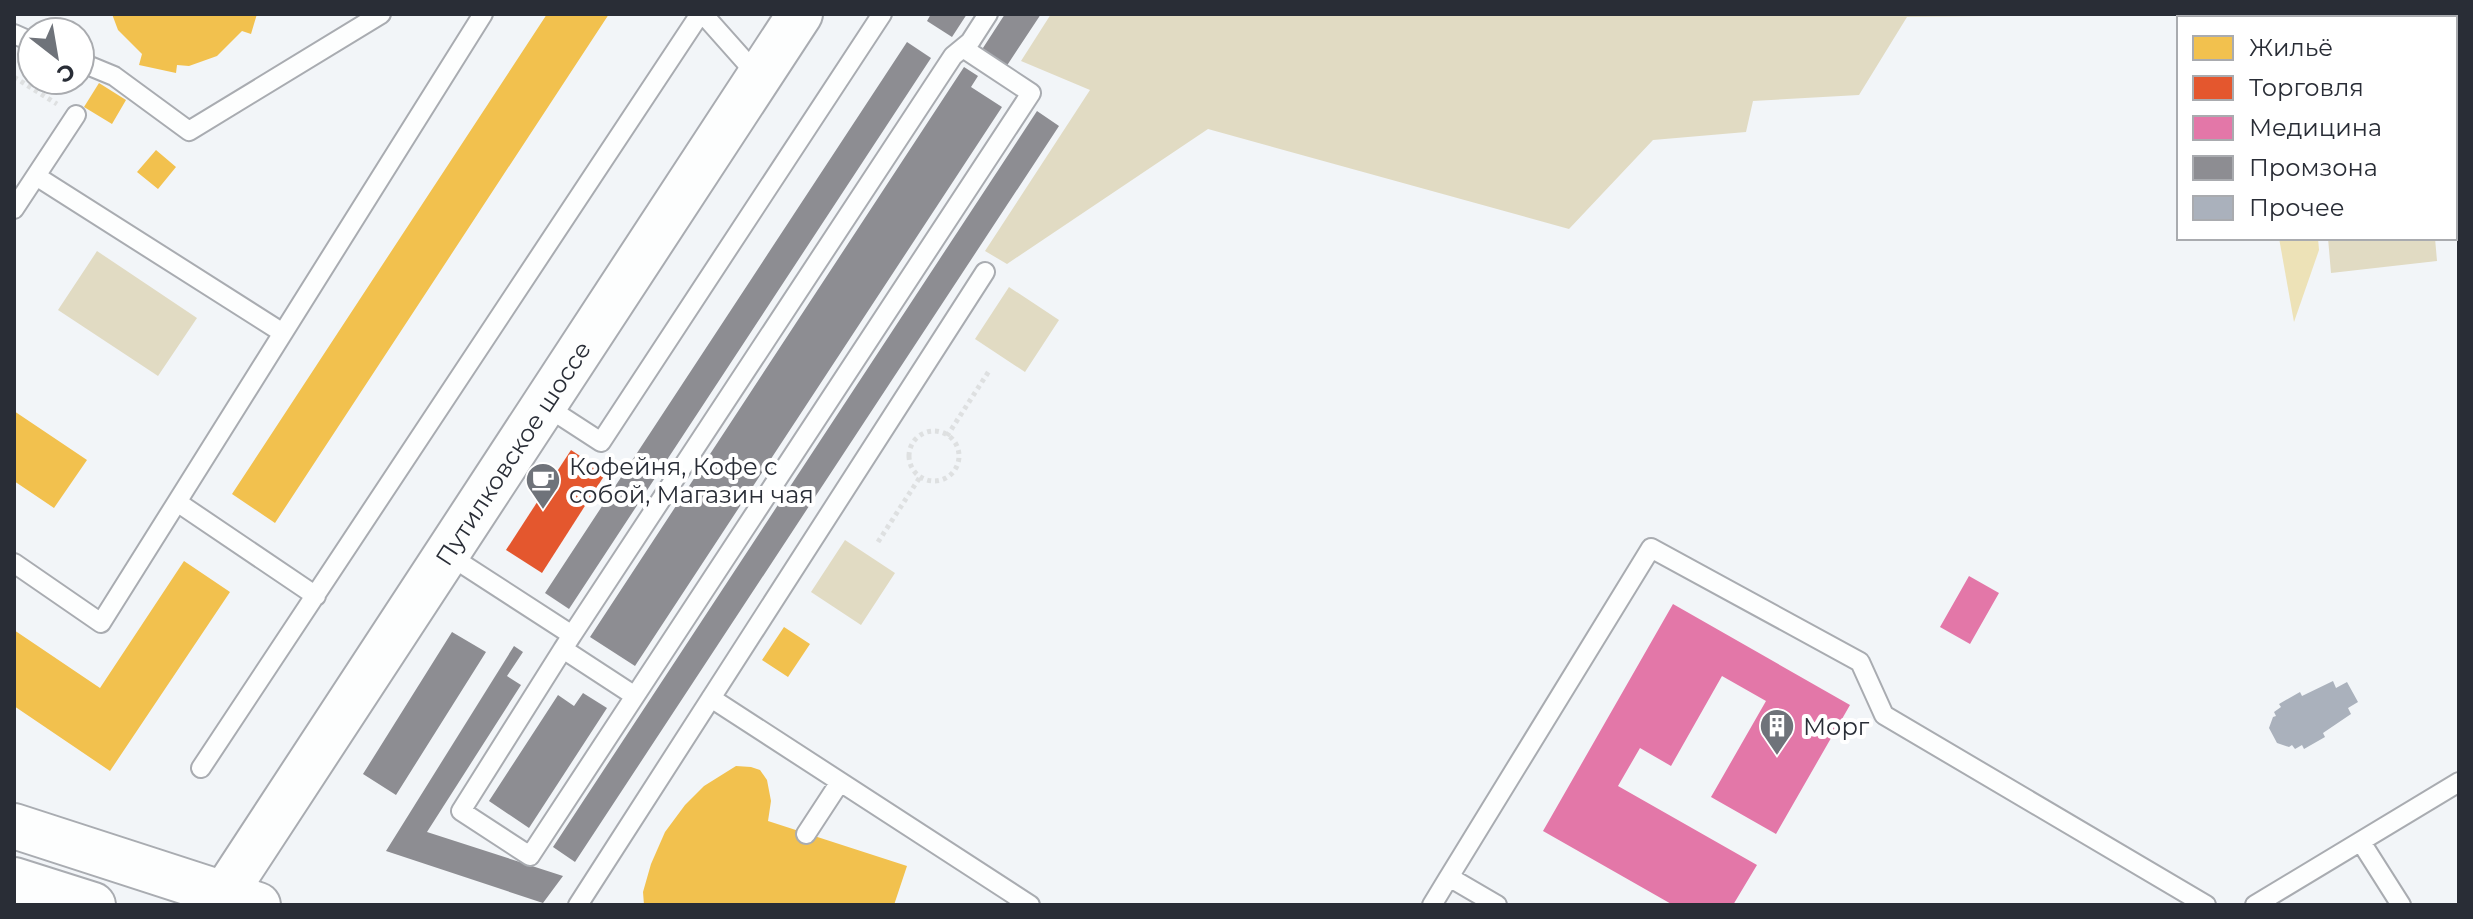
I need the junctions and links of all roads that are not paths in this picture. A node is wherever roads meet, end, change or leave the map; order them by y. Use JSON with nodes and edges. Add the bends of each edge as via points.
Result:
{"nodes":[{"id":1,"x":381,"y":14,"type":"edge"},
{"id":2,"x":483,"y":14,"type":"edge"},
{"id":3,"x":702,"y":14,"type":"edge"},
{"id":4,"x":800,"y":14,"type":"edge"},
{"id":5,"x":882,"y":14,"type":"edge"},
{"id":6,"x":889,"y":14,"type":"edge"},
{"id":7,"x":897,"y":14,"type":"edge"},
{"id":8,"x":988,"y":14,"type":"edge"},
{"id":9,"x":963,"y":48,"type":"junction"},
{"id":10,"x":96,"y":69,"type":"edge"},
{"id":11,"x":759,"y":77,"type":"junction"},
{"id":12,"x":76,"y":115,"type":"road end"},
{"id":13,"x":36,"y":176,"type":"junction"},
{"id":14,"x":14,"y":209,"type":"edge"},
{"id":15,"x":985,"y":272,"type":"dead end"},
{"id":16,"x":283,"y":333,"type":"junction"},
{"id":17,"x":544,"y":405,"type":"junction"},
{"id":18,"x":177,"y":502,"type":"junction"},
{"id":19,"x":447,"y":554,"type":"junction"},
{"id":20,"x":14,"y":563,"type":"edge"},
{"id":21,"x":316,"y":596,"type":"junction"},
{"id":22,"x":568,"y":642,"type":"junction"},
{"id":23,"x":635,"y":696,"type":"junction"},
{"id":24,"x":711,"y":698,"type":"junction"},
{"id":25,"x":201,"y":768,"type":"dead end"},
{"id":26,"x":840,"y":782,"type":"junction"},
{"id":27,"x":2459,"y":782,"type":"edge"},
{"id":28,"x":14,"y":826,"type":"edge"},
{"id":29,"x":806,"y":834,"type":"dead end"},
{"id":30,"x":2361,"y":842,"type":"junction"},
{"id":31,"x":1449,"y":877,"type":"junction"},
{"id":32,"x":14,"y":880,"type":"edge"},
{"id":33,"x":233,"y":901,"type":"edge"},
{"id":34,"x":93,"y":905,"type":"edge"},
{"id":35,"x":578,"y":905,"type":"edge"},
{"id":36,"x":1030,"y":905,"type":"edge"},
{"id":37,"x":1432,"y":905,"type":"edge"},
{"id":38,"x":1497,"y":905,"type":"edge"},
{"id":39,"x":2206,"y":905,"type":"edge"},
{"id":40,"x":2255,"y":905,"type":"edge"},
{"id":41,"x":2401,"y":905,"type":"edge"}],
"edges":[{"from":1,"to":10,"type":"lane","via":[[189,131]]},
{"from":2,"to":16,"type":"lane"},
{"from":3,"to":11,"type":"lane"},
{"from":3,"to":21,"type":"lane"},
{"from":4,"to":11,"type":"main road","name":"Путилковское шоссе"},
{"from":5,"to":17,"type":"lane","via":[[601,442]]},
{"from":6,"to":7,"type":"lane"},
{"from":8,"to":9,"type":"lane"},
{"from":9,"to":22,"type":"lane"},
{"from":9,"to":23,"type":"lane","via":[[1031,93]]},
{"from":11,"to":17,"type":"main road","name":"Путилковское шоссе"},
{"from":12,"to":13,"type":"lane"},
{"from":13,"to":14,"type":"lane"},
{"from":13,"to":16,"type":"lane"},
{"from":15,"to":24,"type":"lane"},
{"from":16,"to":18,"type":"lane"},
{"from":17,"to":19,"type":"main road","name":"Путилковское шоссе"},
{"from":18,"to":20,"type":"lane","via":[[101,623]]},
{"from":18,"to":21,"type":"lane"},
{"from":19,"to":22,"type":"lane"},
{"from":19,"to":33,"type":"main road","name":"Путилковское шоссе"},
{"from":21,"to":25,"type":"lane"},
{"from":22,"to":23,"type":"lane"},
{"from":22,"to":23,"type":"lane","via":[[461,811],[530,856]]},
{"from":24,"to":26,"type":"lane"},
{"from":24,"to":35,"type":"lane"},
{"from":26,"to":29,"type":"lane"},
{"from":26,"to":36,"type":"lane"},
{"from":27,"to":30,"type":"lane"},
{"from":28,"to":33,"type":"main road"},
{"from":30,"to":40,"type":"lane"},
{"from":30,"to":41,"type":"lane"},
{"from":31,"to":37,"type":"lane"},
{"from":31,"to":38,"type":"lane"},
{"from":31,"to":39,"type":"lane","via":[[1651,548],[1860,662],[1884,715]]},
{"from":32,"to":34,"type":"main road"}]}
